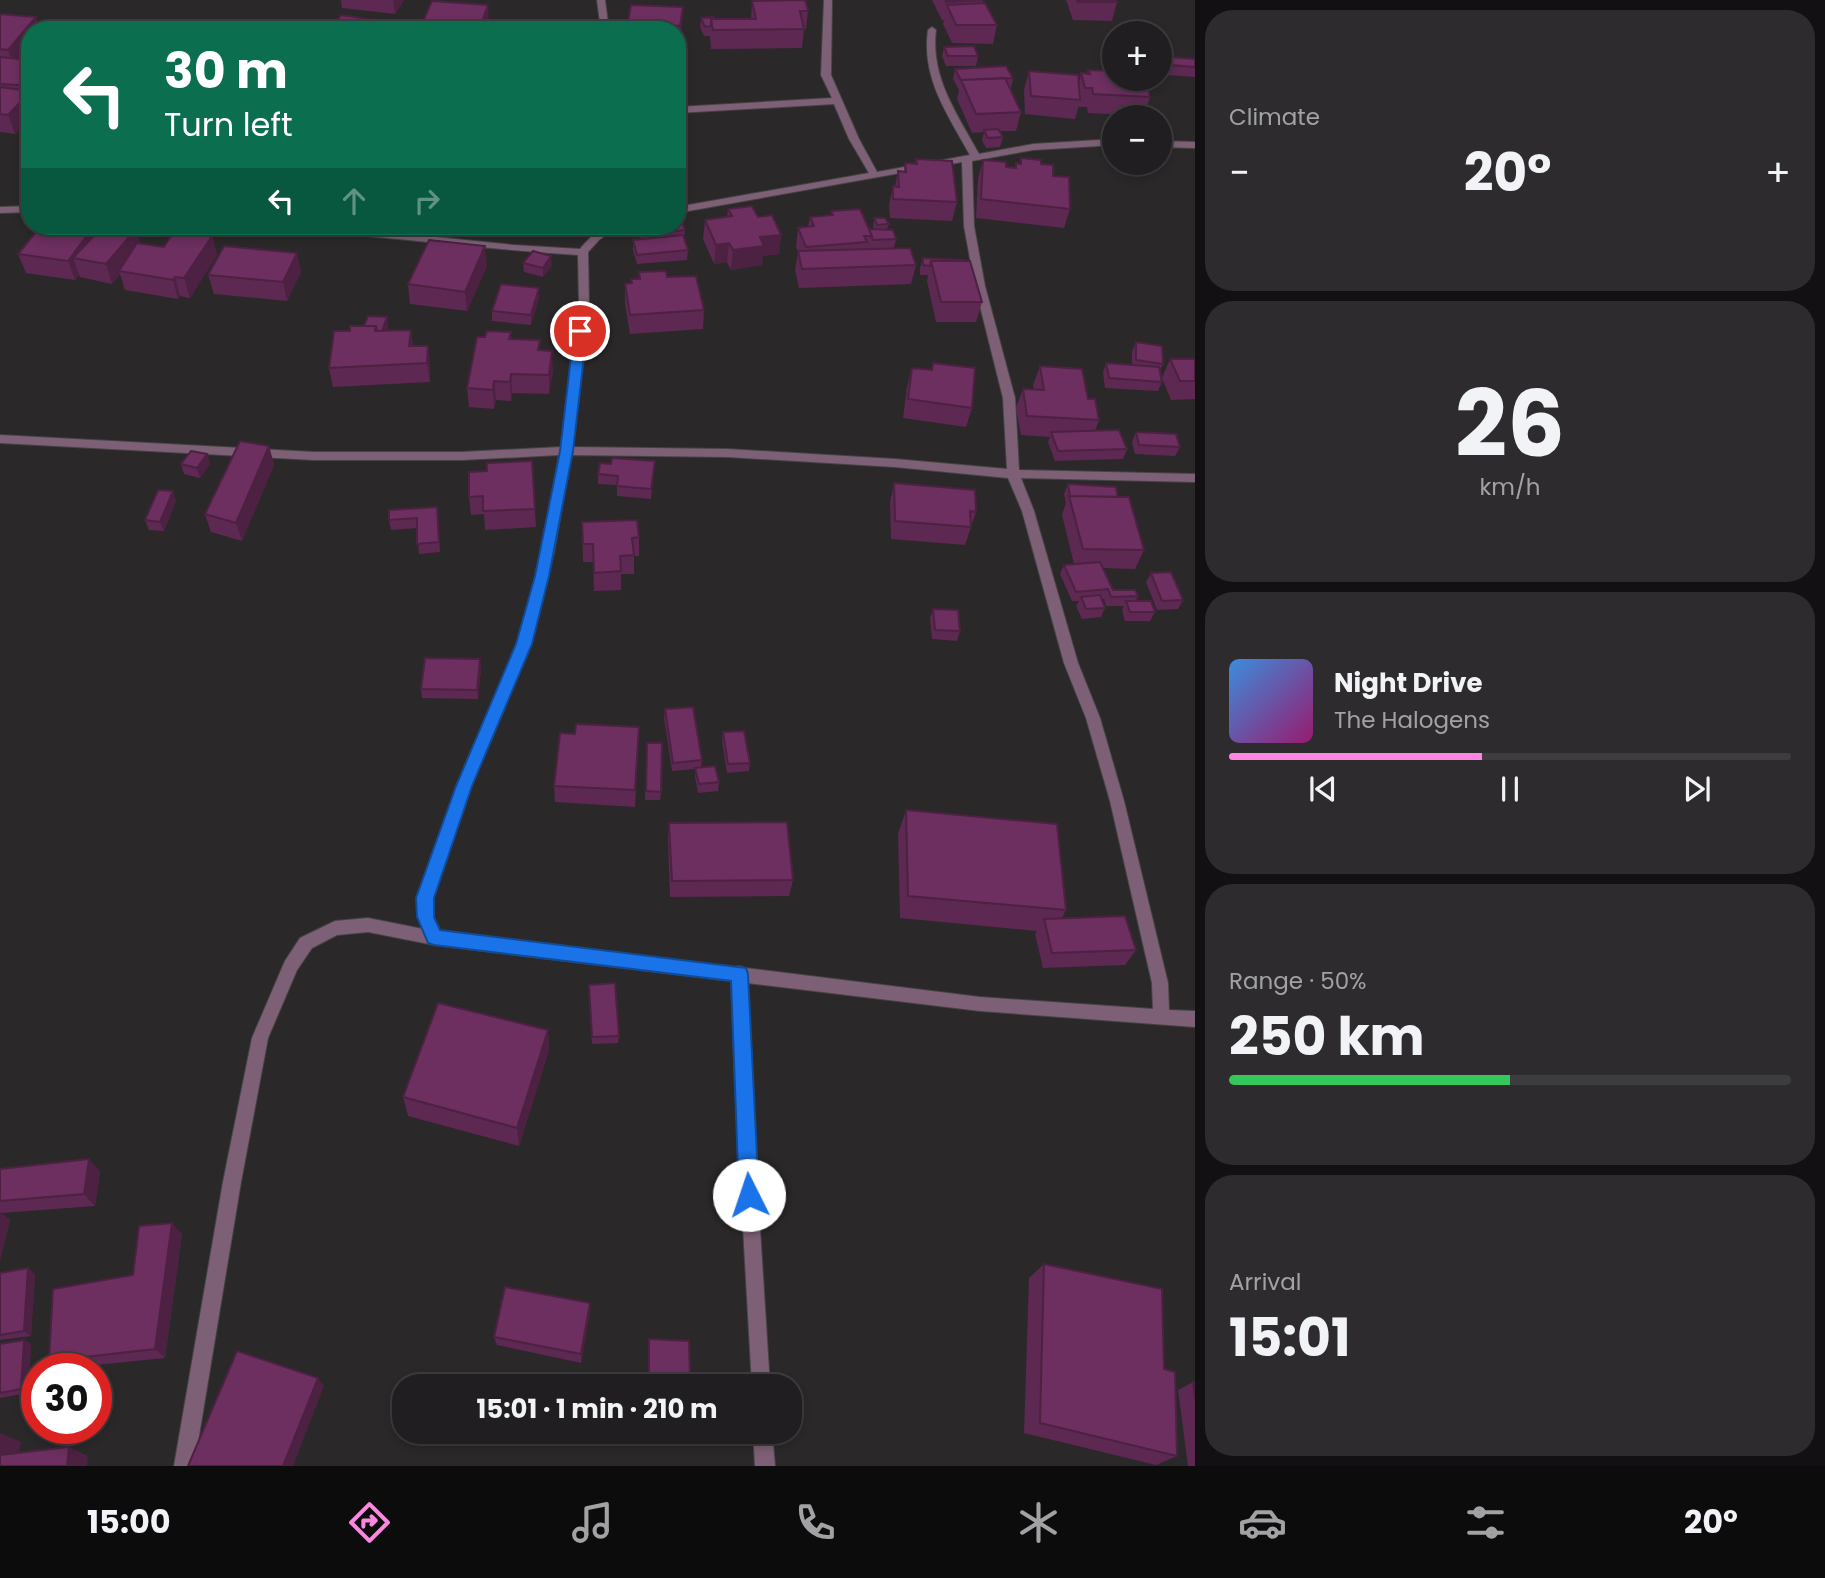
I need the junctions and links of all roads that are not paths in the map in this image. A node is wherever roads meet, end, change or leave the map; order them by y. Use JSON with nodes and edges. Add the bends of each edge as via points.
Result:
{"nodes":[{"id":1,"x":601,"y":0,"type":"edge"},
{"id":2,"x":828,"y":0,"type":"edge"},
{"id":3,"x":604,"y":21,"type":"edge"},
{"id":4,"x":932,"y":30,"type":"dead end"},
{"id":5,"x":836,"y":101,"type":"junction"},
{"id":6,"x":686,"y":109,"type":"edge"},
{"id":7,"x":1102,"y":143,"type":"edge"},
{"id":8,"x":1172,"y":144,"type":"edge"},
{"id":9,"x":1195,"y":145,"type":"edge"},
{"id":10,"x":971,"y":158,"type":"junction"},
{"id":11,"x":874,"y":174,"type":"junction"},
{"id":12,"x":686,"y":208,"type":"edge"},
{"id":13,"x":21,"y":209,"type":"edge"},
{"id":14,"x":0,"y":210,"type":"edge"},
{"id":15,"x":401,"y":235,"type":"edge"},
{"id":16,"x":600,"y":235,"type":"edge"},
{"id":17,"x":583,"y":252,"type":"junction"},
{"id":18,"x":0,"y":439,"type":"edge"},
{"id":19,"x":566,"y":451,"type":"junction"},
{"id":20,"x":1013,"y":474,"type":"junction"},
{"id":21,"x":1195,"y":478,"type":"edge"},
{"id":22,"x":434,"y":937,"type":"junction"},
{"id":23,"x":739,"y":974,"type":"junction"},
{"id":24,"x":1161,"y":1017,"type":"junction"},
{"id":25,"x":1195,"y":1019,"type":"edge"},
{"id":26,"x":760,"y":1374,"type":"edge"},
{"id":27,"x":764,"y":1444,"type":"edge"},
{"id":28,"x":184,"y":1466,"type":"edge"},
{"id":29,"x":765,"y":1466,"type":"edge"}],
"edges":[{"from":1,"to":3,"type":"street"},
{"from":2,"to":5,"type":"street","via":[[827,75]]},
{"from":4,"to":10,"type":"street","via":[[927,46],[934,76]]},
{"from":5,"to":6,"type":"street"},
{"from":5,"to":11,"type":"street"},
{"from":7,"to":10,"type":"street","via":[[1033,147]]},
{"from":8,"to":9,"type":"street"},
{"from":10,"to":11,"type":"street"},
{"from":10,"to":20,"type":"street","via":[[969,226],[1009,398]]},
{"from":11,"to":12,"type":"street"},
{"from":13,"to":14,"type":"street"},
{"from":15,"to":17,"type":"street"},
{"from":16,"to":17,"type":"street"},
{"from":17,"to":19,"type":"street","via":[[584,304]]},
{"from":18,"to":19,"type":"street","via":[[314,456]]},
{"from":19,"to":20,"type":"street","via":[[728,453]]},
{"from":19,"to":22,"type":"street","via":[[548,553],[524,644],[464,786],[425,898]]},
{"from":20,"to":21,"type":"street"},
{"from":20,"to":24,"type":"street","via":[[1117,801],[1160,983]]},
{"from":22,"to":23,"type":"street"},
{"from":22,"to":28,"type":"street","via":[[368,925],[335,928],[306,943],[291,966],[260,1038]]},
{"from":23,"to":24,"type":"street","via":[[980,1004]]},
{"from":23,"to":26,"type":"street"},
{"from":24,"to":25,"type":"street"},
{"from":27,"to":29,"type":"street"}]}
